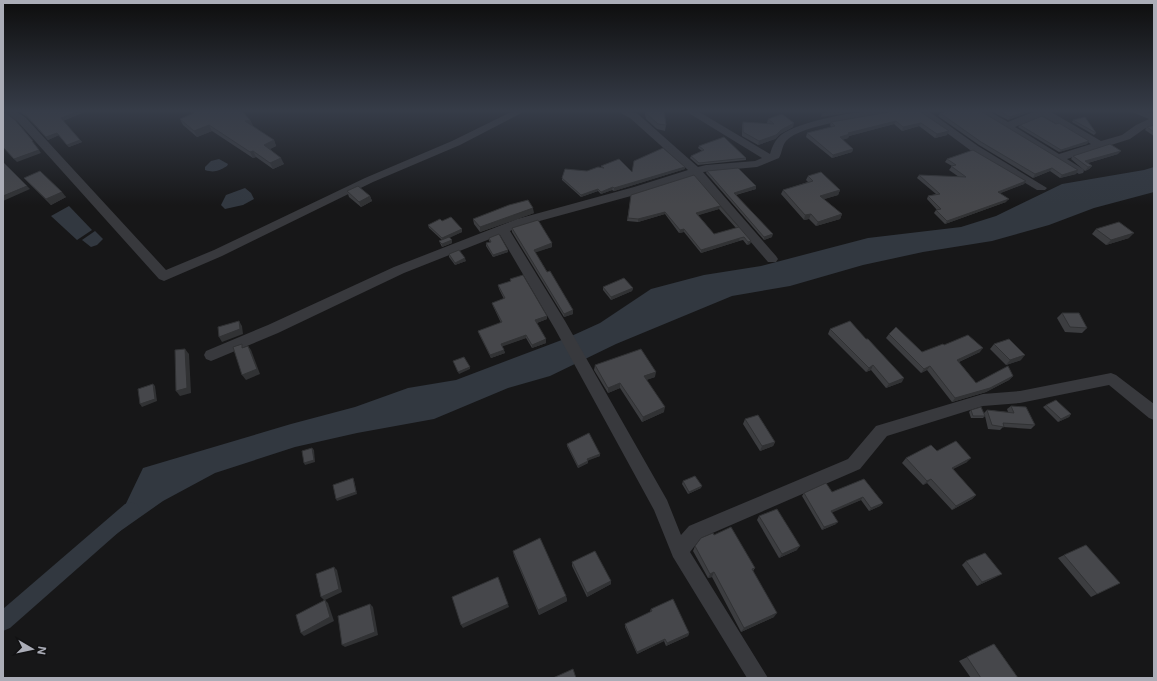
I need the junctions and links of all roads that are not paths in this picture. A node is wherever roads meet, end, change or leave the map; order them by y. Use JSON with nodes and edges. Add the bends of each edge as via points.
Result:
{"nodes":[{"id":1,"x":43,"y":142,"type":"edge"},
{"id":2,"x":458,"y":142,"type":"edge"},
{"id":3,"x":663,"y":142,"type":"edge"},
{"id":4,"x":743,"y":142,"type":"edge"},
{"id":5,"x":780,"y":142,"type":"edge"},
{"id":6,"x":965,"y":142,"type":"edge"},
{"id":7,"x":1032,"y":142,"type":"edge"},
{"id":8,"x":1095,"y":142,"type":"edge"},
{"id":9,"x":1110,"y":142,"type":"edge"},
{"id":10,"x":1100,"y":145,"type":"junction"},
{"id":11,"x":770,"y":158,"type":"junction"},
{"id":12,"x":1058,"y":158,"type":"junction"},
{"id":13,"x":696,"y":171,"type":"junction"},
{"id":14,"x":1079,"y":172,"type":"edge"},
{"id":15,"x":1041,"y":188,"type":"dead end"},
{"id":16,"x":502,"y":230,"type":"junction"},
{"id":17,"x":772,"y":260,"type":"dead end"},
{"id":18,"x":210,"y":355,"type":"dead end"},
{"id":19,"x":1154,"y":413,"type":"edge"},
{"id":20,"x":679,"y":551,"type":"junction"},
{"id":21,"x":758,"y":678,"type":"edge"}],
"edges":[{"from":1,"to":2,"type":"street","via":[[164,276],[218,253],[369,180]]},
{"from":3,"to":13,"type":"street"},
{"from":4,"to":11,"type":"street"},
{"from":5,"to":11,"type":"street","via":[[775,156]]},
{"from":6,"to":15,"type":"street"},
{"from":7,"to":12,"type":"street"},
{"from":8,"to":10,"type":"street"},
{"from":9,"to":10,"type":"street"},
{"from":10,"to":12,"type":"street"},
{"from":11,"to":13,"type":"street","via":[[756,164]]},
{"from":12,"to":14,"type":"street"},
{"from":13,"to":16,"type":"street"},
{"from":13,"to":17,"type":"street"},
{"from":16,"to":18,"type":"street","via":[[399,270],[273,329]]},
{"from":16,"to":20,"type":"street","via":[[560,325],[661,506]]},
{"from":19,"to":20,"type":"street","via":[[1111,379],[1020,397],[983,400],[882,431],[854,464],[695,532]]},
{"from":20,"to":21,"type":"street"}]}
